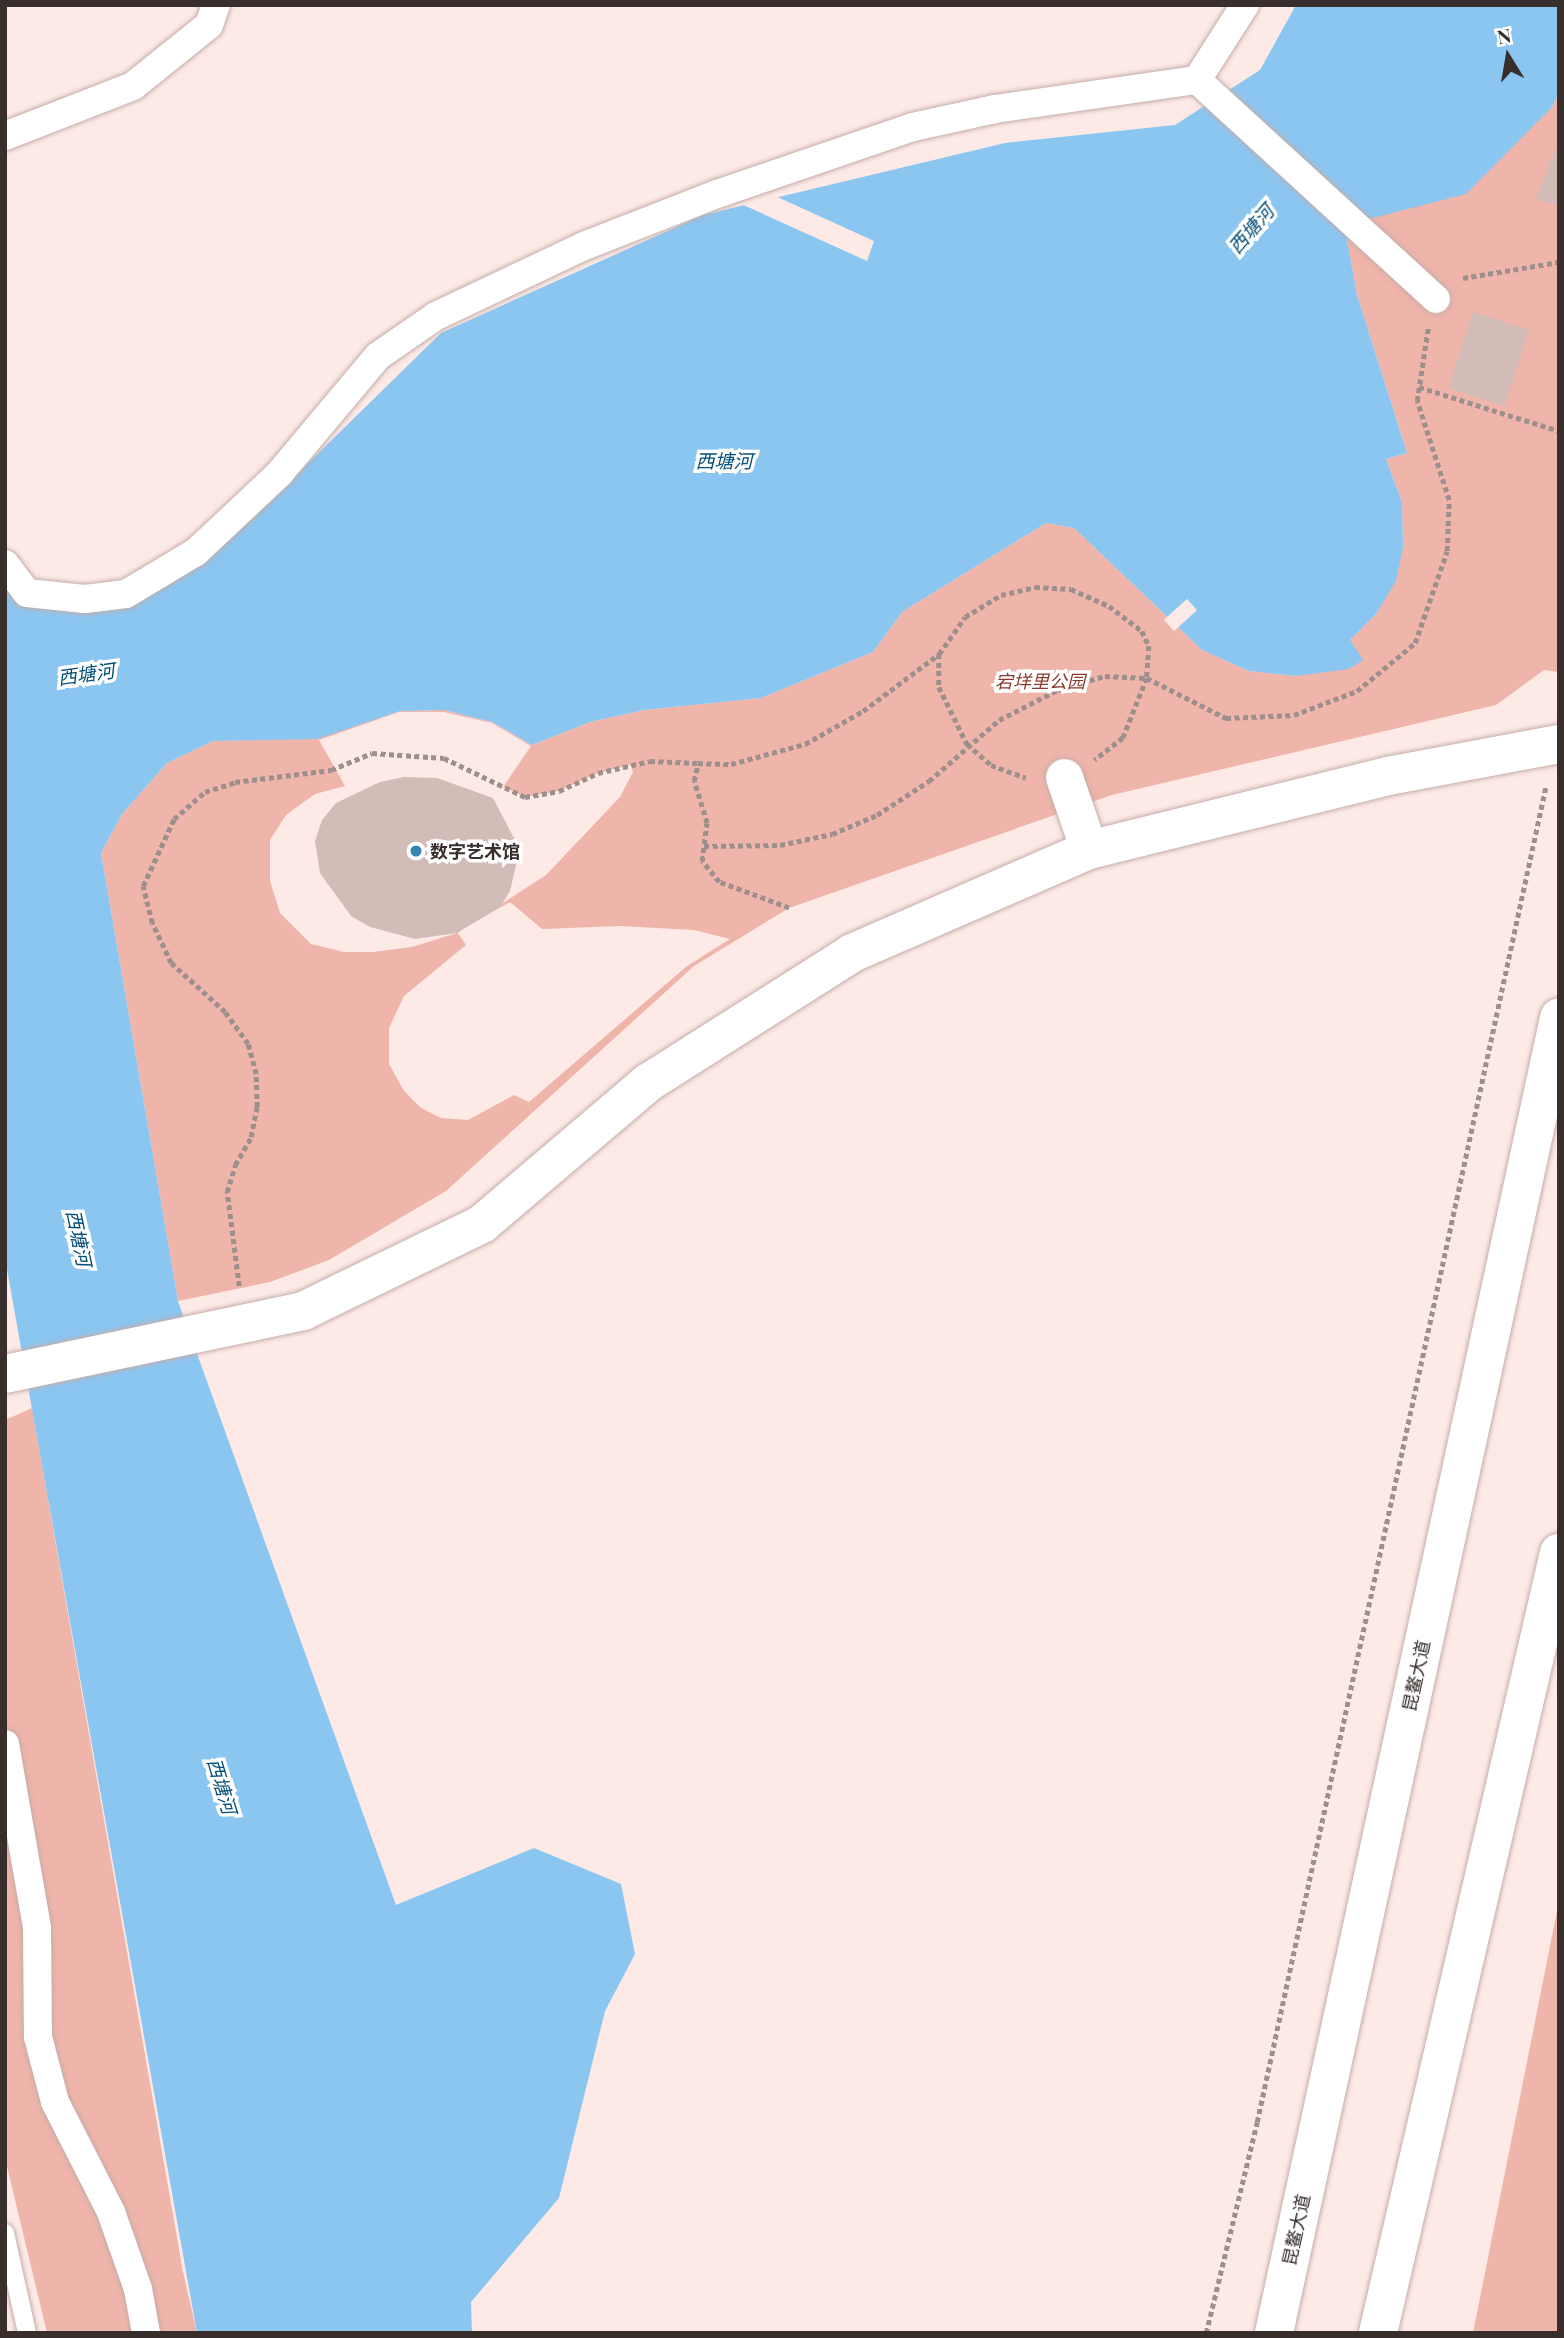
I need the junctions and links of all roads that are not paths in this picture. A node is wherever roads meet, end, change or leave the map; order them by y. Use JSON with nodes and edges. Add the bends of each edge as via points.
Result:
{"nodes":[{"id":1,"x":216,"y":5,"type":"edge"},
{"id":2,"x":1245,"y":5,"type":"edge"},
{"id":3,"x":1198,"y":80,"type":"junction"},
{"id":4,"x":5,"y":136,"type":"edge"},
{"id":5,"x":1427,"y":290,"type":"road end"},
{"id":6,"x":5,"y":564,"type":"edge"},
{"id":7,"x":1557,"y":744,"type":"edge"},
{"id":8,"x":1063,"y":777,"type":"road end"},
{"id":9,"x":1089,"y":850,"type":"junction"},
{"id":10,"x":1559,"y":1018,"type":"edge"},
{"id":11,"x":5,"y":1374,"type":"edge"},
{"id":12,"x":1559,"y":1553,"type":"edge"},
{"id":13,"x":5,"y":1744,"type":"edge"},
{"id":14,"x":5,"y":2233,"type":"edge"},
{"id":15,"x":27,"y":2333,"type":"edge"},
{"id":16,"x":146,"y":2333,"type":"edge"},
{"id":17,"x":1274,"y":2333,"type":"edge"},
{"id":18,"x":1378,"y":2333,"type":"edge"}],
"edges":[{"from":1,"to":4,"type":"street","via":[[209,25],[133,86]]},
{"from":2,"to":3,"type":"street"},
{"from":3,"to":5,"type":"street"},
{"from":3,"to":6,"type":"street","via":[[995,109],[913,127],[764,175],[584,246],[436,316],[378,356],[279,474],[196,551],[126,594],[85,599],[27,593]]},
{"from":7,"to":9,"type":"main road","via":[[1388,776]]},
{"from":8,"to":9,"type":"street"},
{"from":9,"to":11,"type":"main road","via":[[852,953],[649,1082],[482,1224],[303,1311]]},
{"from":10,"to":17,"type":"main road","name":"昆鳌大道"},
{"from":12,"to":18,"type":"main road"},
{"from":13,"to":16,"type":"street","via":[[37,1928],[38,2037],[55,2102],[111,2212],[138,2289]]},
{"from":14,"to":15,"type":"lane"}]}
